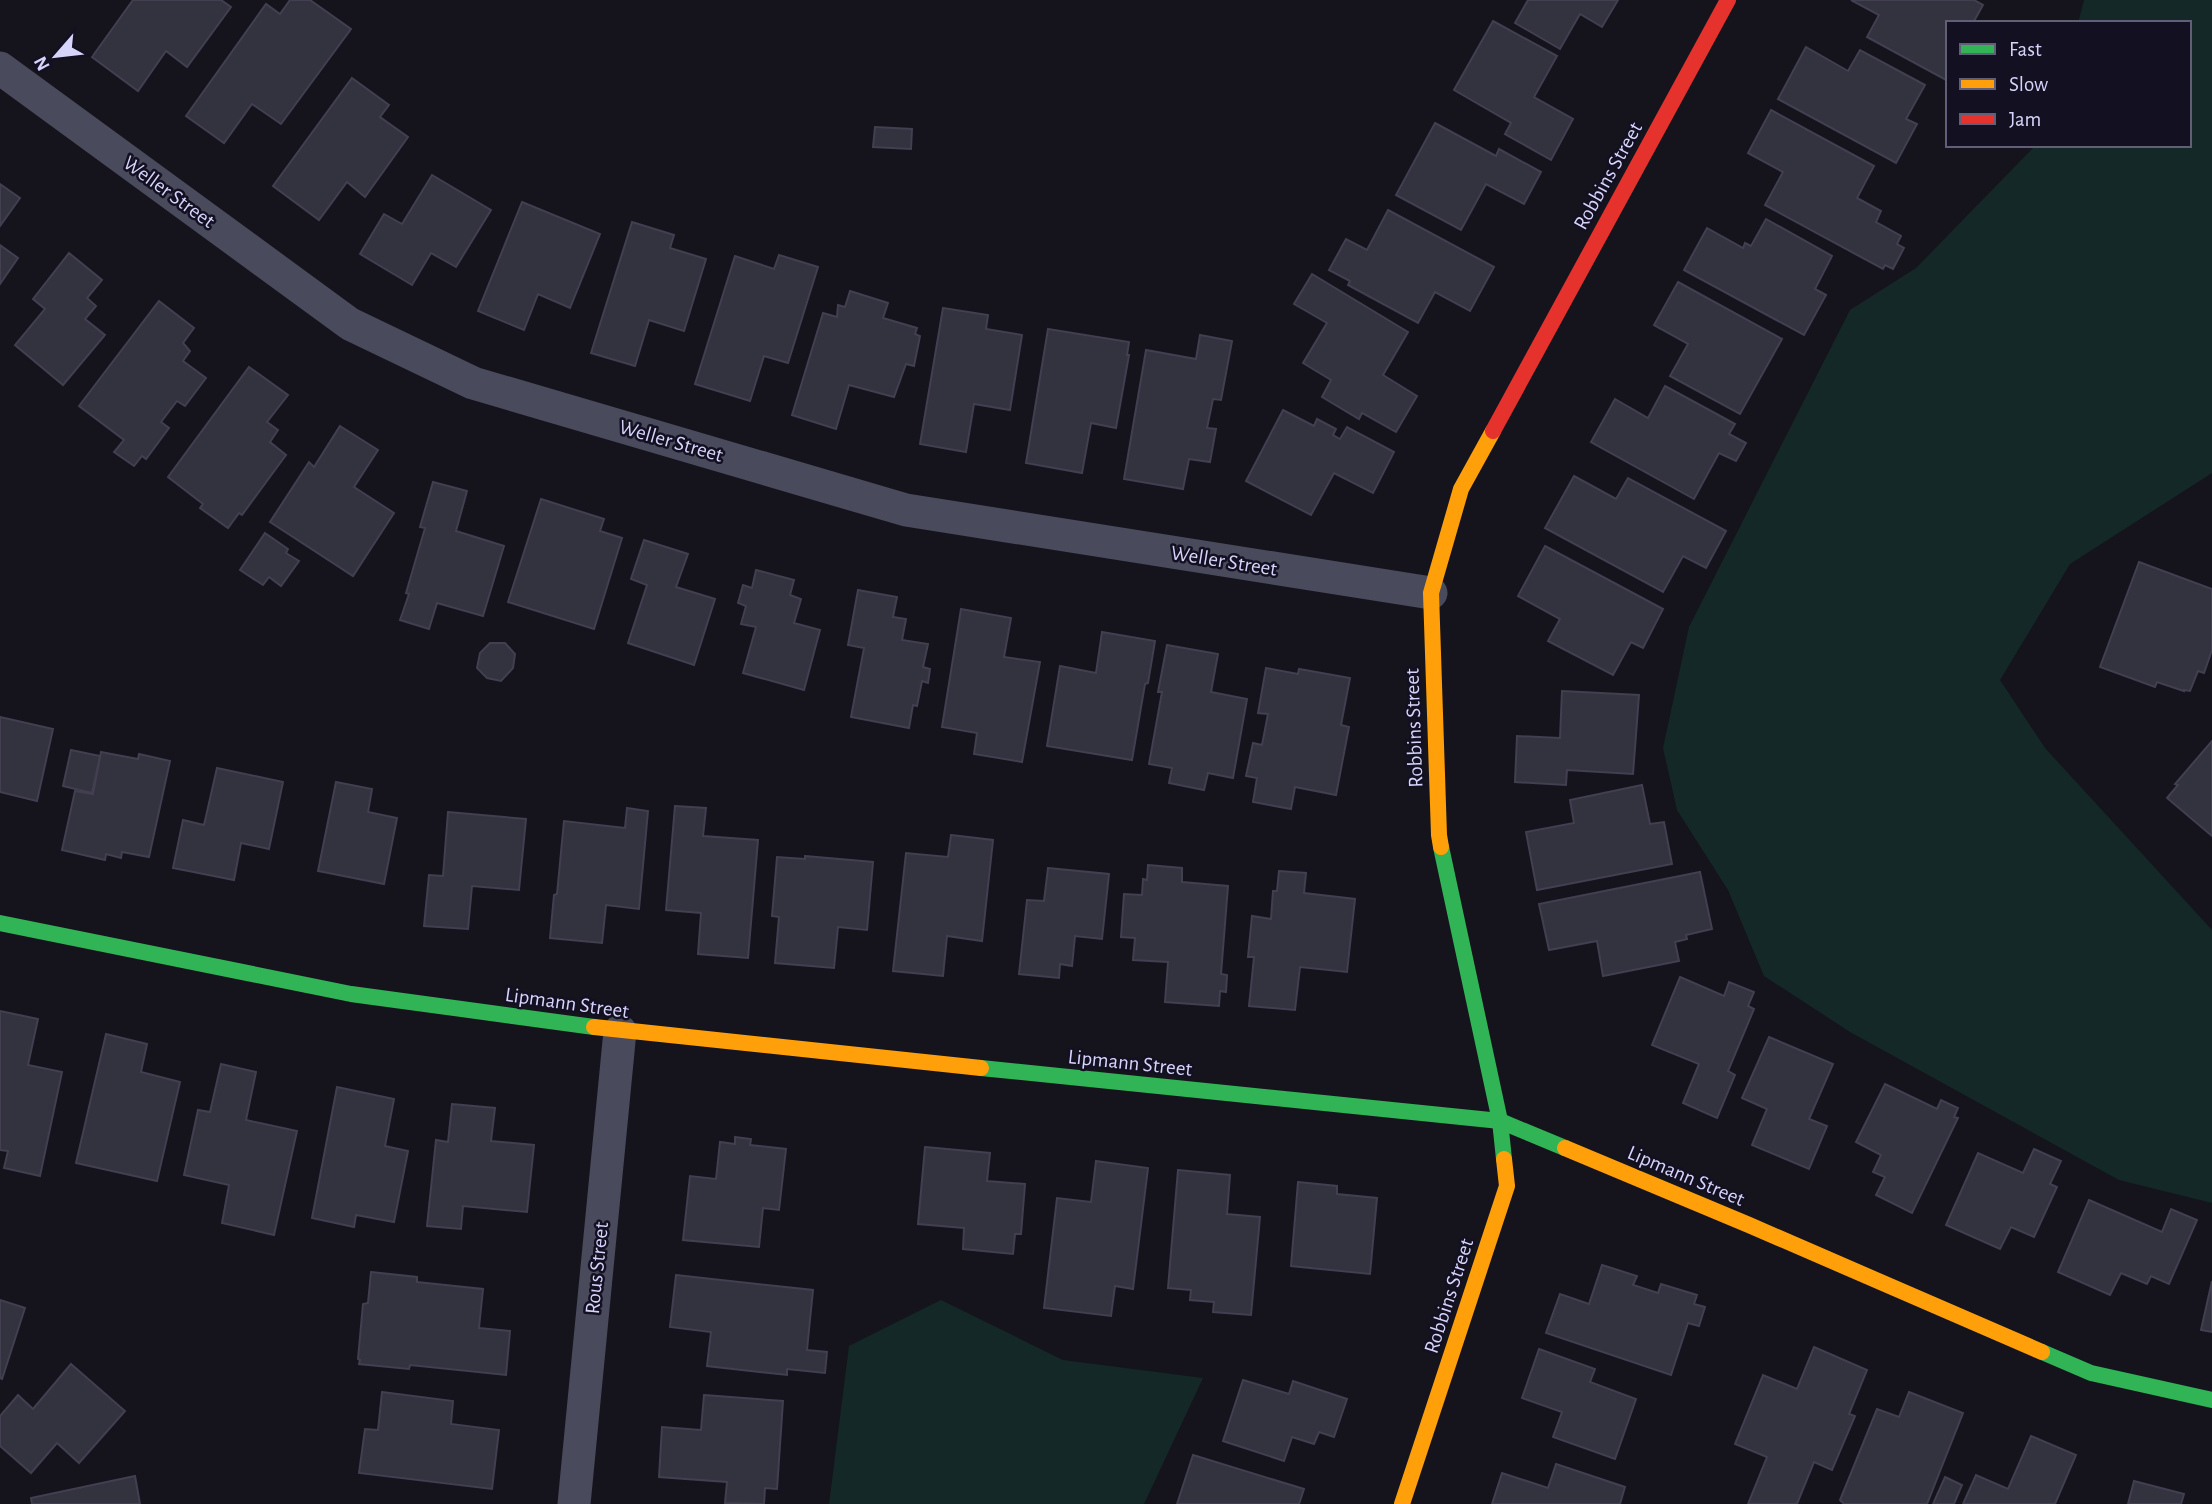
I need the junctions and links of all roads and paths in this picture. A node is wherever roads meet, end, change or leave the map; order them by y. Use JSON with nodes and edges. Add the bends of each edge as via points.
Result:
{"nodes":[{"id":1,"x":1728,"y":0,"type":"edge"},
{"id":2,"x":0,"y":68,"type":"edge"},
{"id":3,"x":1431,"y":593,"type":"junction"},
{"id":4,"x":0,"y":923,"type":"edge"},
{"id":5,"x":620,"y":1031,"type":"junction"},
{"id":6,"x":1500,"y":1121,"type":"junction"},
{"id":7,"x":2212,"y":1400,"type":"edge"},
{"id":8,"x":574,"y":1504,"type":"edge"},
{"id":9,"x":1402,"y":1504,"type":"edge"}],
"edges":[{"from":1,"to":3,"type":"street","name":"Robbins Street","via":[[1461,489]]},
{"from":2,"to":3,"type":"street","name":"Weller Street","via":[[350,324],[473,383],[906,510]]},
{"from":3,"to":6,"type":"street","name":"Robbins Street","via":[[1439,835]]},
{"from":4,"to":5,"type":"street","name":"Lipmann Street","via":[[351,994]]},
{"from":5,"to":6,"type":"street","name":"Lipmann Street"},
{"from":5,"to":8,"type":"street","name":"Rous Street"},
{"from":6,"to":7,"type":"street","name":"Lipmann Street","via":[[2091,1373]]},
{"from":6,"to":9,"type":"street","name":"Robbins Street","via":[[1507,1186]]}]}
